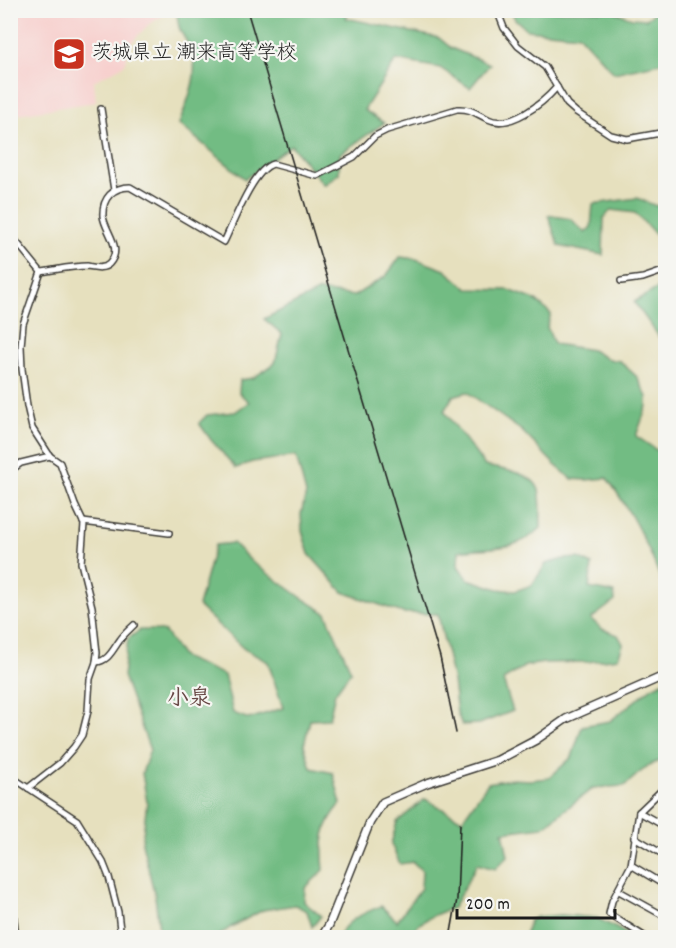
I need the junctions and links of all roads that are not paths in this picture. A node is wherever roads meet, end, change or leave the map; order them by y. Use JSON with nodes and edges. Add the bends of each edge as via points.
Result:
{"nodes":[{"id":1,"x":497,"y":10,"type":"edge"},
{"id":2,"x":557,"y":87,"type":"junction"},
{"id":3,"x":101,"y":109,"type":"dead end"},
{"id":4,"x":666,"y":132,"type":"edge"},
{"id":5,"x":114,"y":190,"type":"junction"},
{"id":6,"x":10,"y":234,"type":"edge"},
{"id":7,"x":666,"y":270,"type":"edge"},
{"id":8,"x":41,"y":272,"type":"junction"},
{"id":9,"x":621,"y":280,"type":"dead end"},
{"id":10,"x":50,"y":456,"type":"junction"},
{"id":11,"x":10,"y":471,"type":"edge"},
{"id":12,"x":83,"y":522,"type":"junction"},
{"id":13,"x":169,"y":533,"type":"dead end"},
{"id":14,"x":134,"y":626,"type":"dead end"},
{"id":15,"x":96,"y":662,"type":"junction"},
{"id":16,"x":666,"y":675,"type":"edge"},
{"id":17,"x":10,"y":776,"type":"edge"},
{"id":18,"x":666,"y":786,"type":"edge"},
{"id":19,"x":28,"y":788,"type":"junction"},
{"id":20,"x":660,"y":792,"type":"junction"},
{"id":21,"x":666,"y":795,"type":"edge"},
{"id":22,"x":639,"y":812,"type":"junction"},
{"id":23,"x":666,"y":827,"type":"edge"},
{"id":24,"x":634,"y":837,"type":"junction"},
{"id":25,"x":666,"y":856,"type":"edge"},
{"id":26,"x":631,"y":865,"type":"junction"},
{"id":27,"x":666,"y":886,"type":"edge"},
{"id":28,"x":619,"y":891,"type":"junction"},
{"id":29,"x":10,"y":902,"type":"edge"},
{"id":30,"x":666,"y":917,"type":"edge"},
{"id":31,"x":14,"y":938,"type":"edge"},
{"id":32,"x":121,"y":938,"type":"edge"},
{"id":33,"x":321,"y":938,"type":"edge"},
{"id":34,"x":647,"y":938,"type":"edge"}],
"edges":[{"from":1,"to":2,"type":"street","via":[[504,28],[518,46],[544,67]]},
{"from":2,"to":4,"type":"street","via":[[576,112],[611,135],[627,139]]},
{"from":2,"to":5,"type":"street","via":[[540,104],[510,120],[489,120],[469,108],[387,130],[354,157],[317,176],[268,166],[251,186],[224,242],[130,187]]},
{"from":3,"to":5,"type":"street"},
{"from":5,"to":8,"type":"street","via":[[107,197],[103,215],[113,239],[114,253],[109,264]]},
{"from":6,"to":8,"type":"street"},
{"from":7,"to":9,"type":"street"},
{"from":8,"to":10,"type":"street","via":[[23,324],[21,357],[32,428]]},
{"from":10,"to":11,"type":"street","via":[[21,463]]},
{"from":10,"to":12,"type":"street","via":[[60,463]]},
{"from":12,"to":13,"type":"street"},
{"from":12,"to":15,"type":"street","via":[[81,563],[92,607]]},
{"from":14,"to":15,"type":"street","via":[[108,657]]},
{"from":15,"to":19,"type":"street","via":[[82,735],[60,763]]},
{"from":16,"to":33,"type":"street","via":[[566,718],[498,760],[383,802],[370,822]]},
{"from":17,"to":19,"type":"street"},
{"from":18,"to":20,"type":"street"},
{"from":19,"to":32,"type":"street","via":[[77,820],[110,876]]},
{"from":20,"to":21,"type":"street"},
{"from":20,"to":22,"type":"street"},
{"from":22,"to":23,"type":"street"},
{"from":22,"to":24,"type":"street"},
{"from":24,"to":25,"type":"street"},
{"from":24,"to":26,"type":"street"},
{"from":26,"to":27,"type":"street"},
{"from":26,"to":28,"type":"street"},
{"from":28,"to":30,"type":"street"},
{"from":28,"to":34,"type":"street","via":[[609,914]]},
{"from":29,"to":31,"type":"highway"}]}
